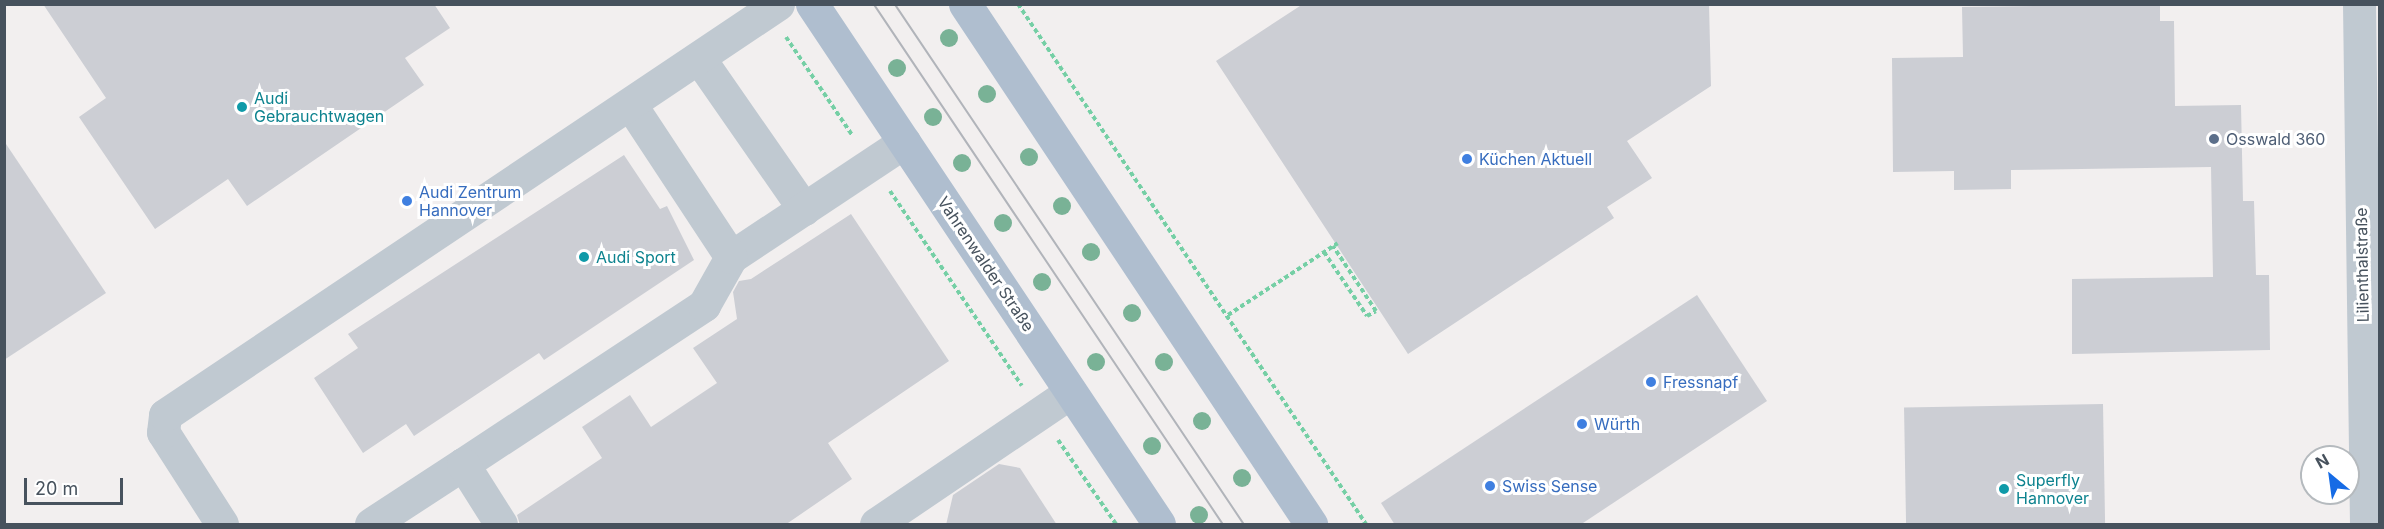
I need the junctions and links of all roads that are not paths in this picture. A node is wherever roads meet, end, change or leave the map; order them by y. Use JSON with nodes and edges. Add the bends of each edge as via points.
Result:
{"nodes":[{"id":1,"x":812,"y":4,"type":"edge"},
{"id":2,"x":965,"y":4,"type":"edge"},
{"id":3,"x":2359,"y":4,"type":"edge"},
{"id":4,"x":773,"y":8,"type":"edge"},
{"id":5,"x":699,"y":58,"type":"junction"},
{"id":6,"x":630,"y":104,"type":"junction"},
{"id":7,"x":904,"y":142,"type":"junction"},
{"id":8,"x":804,"y":209,"type":"junction"},
{"id":9,"x":731,"y":257,"type":"junction"},
{"id":10,"x":1071,"y":392,"type":"junction"},
{"id":11,"x":463,"y":464,"type":"junction"},
{"id":12,"x":222,"y":525,"type":"edge"},
{"id":13,"x":371,"y":525,"type":"edge"},
{"id":14,"x":501,"y":525,"type":"edge"},
{"id":15,"x":876,"y":525,"type":"edge"},
{"id":16,"x":1159,"y":525,"type":"edge"},
{"id":17,"x":1311,"y":525,"type":"edge"},
{"id":18,"x":2366,"y":525,"type":"edge"}],
"edges":[{"from":1,"to":7,"type":"main road","name":"Vahrenwalder Straße"},
{"from":2,"to":17,"type":"main road"},
{"from":3,"to":18,"type":"street","name":"Lilienthalstraße"},
{"from":4,"to":5,"type":"street"},
{"from":5,"to":6,"type":"street"},
{"from":5,"to":8,"type":"street"},
{"from":6,"to":9,"type":"street"},
{"from":6,"to":12,"type":"street","via":[[165,416],[163,432]]},
{"from":7,"to":8,"type":"street"},
{"from":7,"to":10,"type":"main road","name":"Vahrenwalder Straße"},
{"from":8,"to":9,"type":"street"},
{"from":9,"to":11,"type":"street","via":[[704,305]]},
{"from":10,"to":15,"type":"street"},
{"from":10,"to":16,"type":"main road","name":"Vahrenwalder Straße"},
{"from":11,"to":13,"type":"street"},
{"from":11,"to":14,"type":"street"}]}
